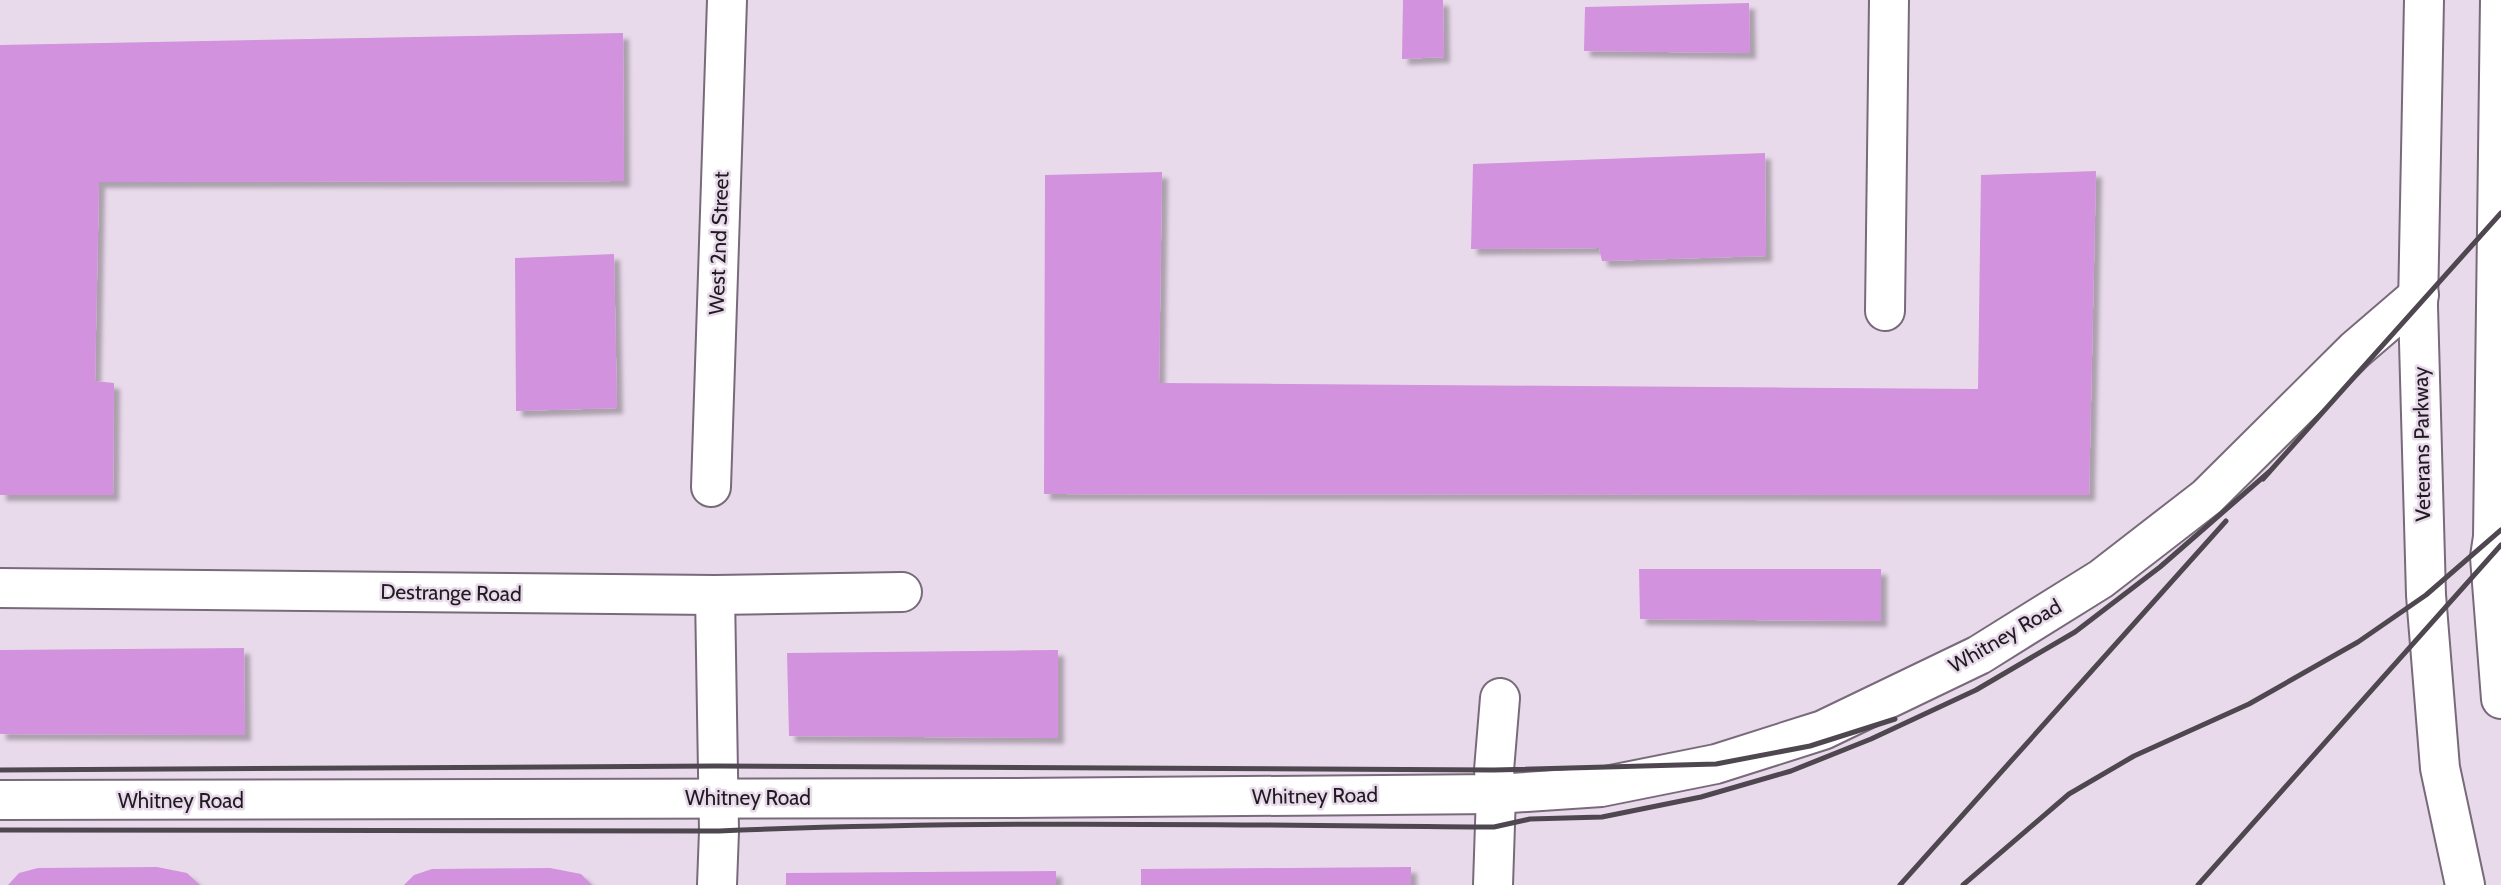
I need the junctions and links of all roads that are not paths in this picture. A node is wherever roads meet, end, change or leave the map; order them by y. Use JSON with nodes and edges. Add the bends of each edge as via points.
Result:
{"nodes":[{"id":1,"x":727,"y":0,"type":"edge"},
{"id":2,"x":1889,"y":0,"type":"edge"},
{"id":3,"x":2424,"y":0,"type":"edge"},
{"id":4,"x":2500,"y":0,"type":"edge"},
{"id":5,"x":2419,"y":295,"type":"junction"},
{"id":6,"x":1885,"y":311,"type":"dead end"},
{"id":7,"x":711,"y":487,"type":"dead end"},
{"id":8,"x":0,"y":588,"type":"edge"},
{"id":9,"x":902,"y":592,"type":"dead end"},
{"id":10,"x":715,"y":595,"type":"junction"},
{"id":11,"x":1500,"y":698,"type":"dead end"},
{"id":12,"x":2501,"y":699,"type":"edge"},
{"id":13,"x":1496,"y":794,"type":"junction"},
{"id":14,"x":718,"y":798,"type":"junction"},
{"id":15,"x":0,"y":800,"type":"edge"},
{"id":16,"x":717,"y":885,"type":"edge"},
{"id":17,"x":1493,"y":885,"type":"edge"},
{"id":18,"x":2465,"y":885,"type":"edge"}],
"edges":[{"from":1,"to":7,"type":"street","name":"West 2nd Street"},
{"from":2,"to":6,"type":"street"},
{"from":3,"to":5,"type":"street","name":"Veterans Parkway"},
{"from":4,"to":12,"type":"street","via":[[2490,557]]},
{"from":5,"to":13,"type":"street","name":"Whitney Road","via":[[2355,350],[2207,497],[2101,579],[1979,655],[1823,730],[1716,764],[1601,787]]},
{"from":5,"to":18,"type":"street","name":"Veterans Parkway","via":[[2426,595],[2440,768]]},
{"from":8,"to":10,"type":"street","name":"Destrange Road"},
{"from":9,"to":10,"type":"street","name":"Destrange Road"},
{"from":10,"to":14,"type":"street"},
{"from":11,"to":13,"type":"street"},
{"from":13,"to":14,"type":"street","name":"Whitney Road"},
{"from":13,"to":17,"type":"street"},
{"from":14,"to":15,"type":"street","name":"Whitney Road"},
{"from":14,"to":16,"type":"street"}]}
